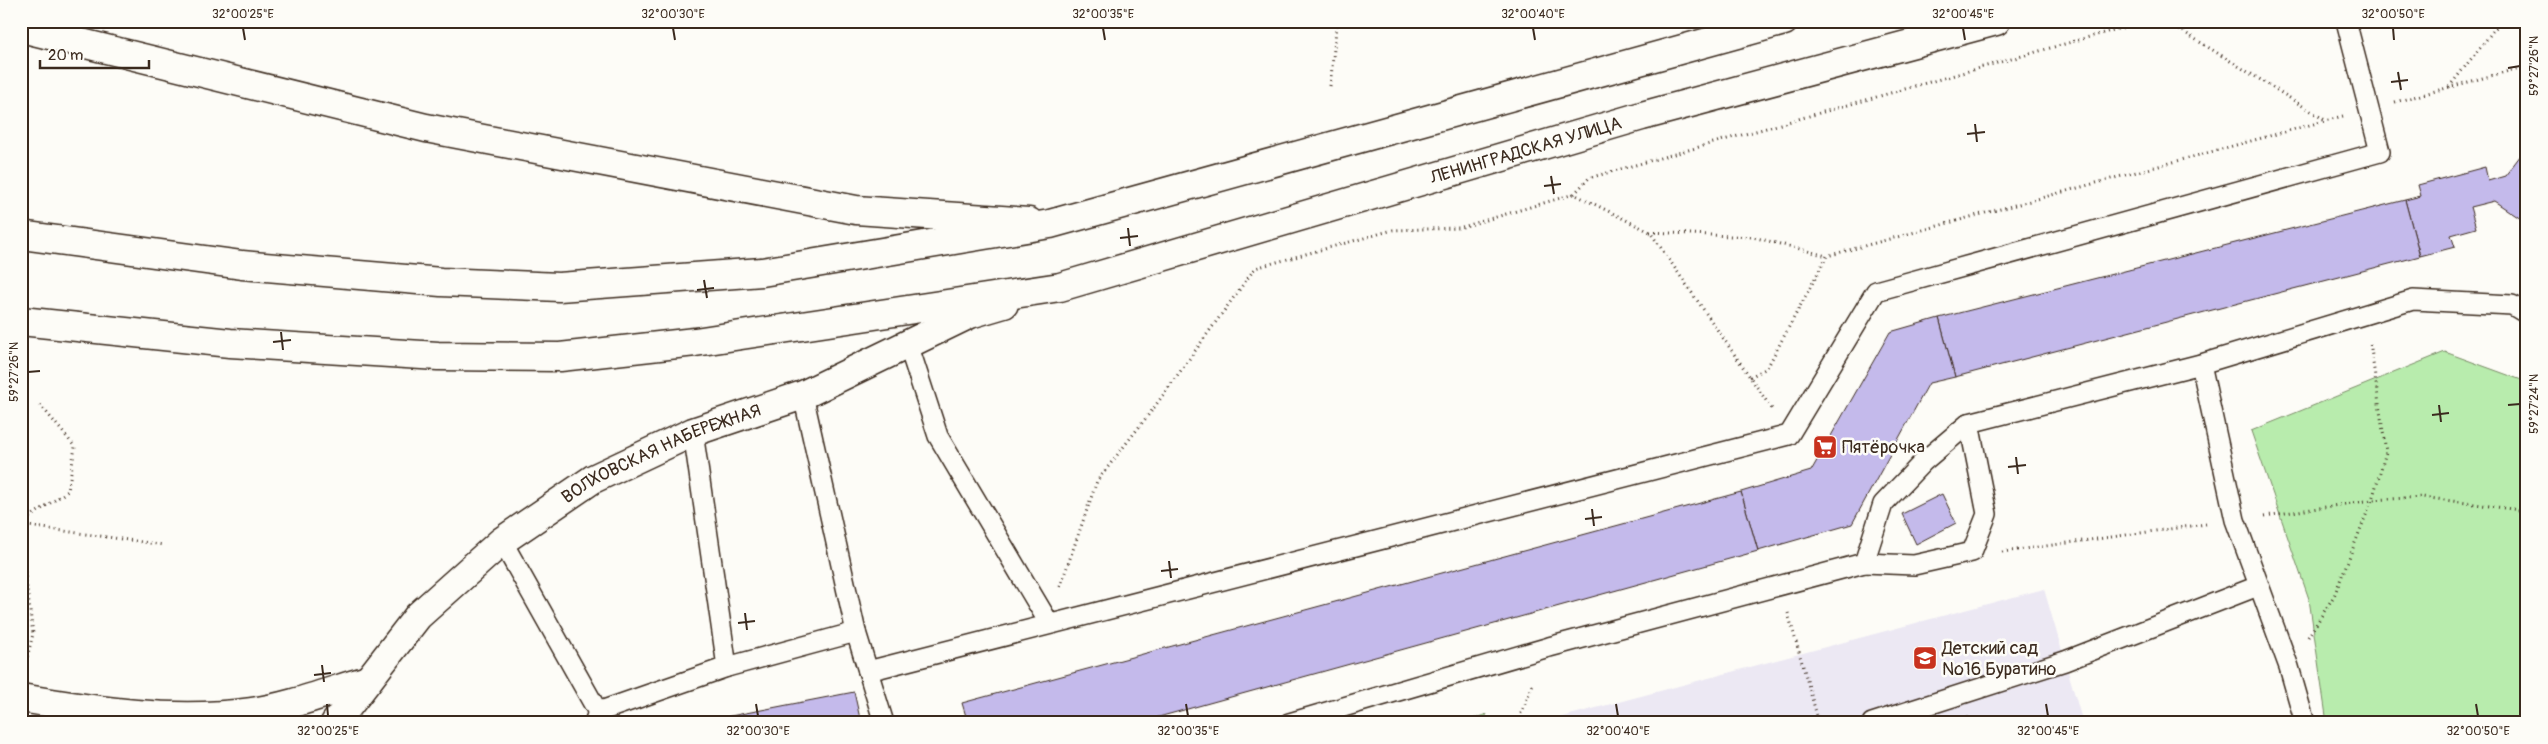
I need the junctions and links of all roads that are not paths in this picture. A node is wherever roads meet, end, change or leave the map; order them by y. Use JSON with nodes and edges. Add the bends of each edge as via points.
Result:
{"nodes":[{"id":1,"x":1784,"y":21,"type":"edge"},
{"id":2,"x":1996,"y":21,"type":"edge"},
{"id":3,"x":2346,"y":21,"type":"edge"},
{"id":4,"x":21,"y":28,"type":"edge"},
{"id":5,"x":1050,"y":224,"type":"junction"},
{"id":6,"x":21,"y":235,"type":"edge"},
{"id":7,"x":1060,"y":287,"type":"junction"},
{"id":8,"x":2527,"y":314,"type":"edge"},
{"id":9,"x":21,"y":321,"type":"edge"},
{"id":10,"x":908,"y":344,"type":"junction"},
{"id":11,"x":2201,"y":364,"type":"junction"},
{"id":12,"x":803,"y":395,"type":"junction"},
{"id":13,"x":1970,"y":423,"type":"junction"},
{"id":14,"x":693,"y":432,"type":"junction"},
{"id":15,"x":502,"y":541,"type":"junction"},
{"id":16,"x":1864,"y":563,"type":"junction"},
{"id":17,"x":2258,"y":586,"type":"junction"},
{"id":18,"x":1049,"y":623,"type":"junction"},
{"id":19,"x":856,"y":632,"type":"junction"},
{"id":20,"x":727,"y":667,"type":"junction"},
{"id":21,"x":868,"y":670,"type":"junction"},
{"id":22,"x":368,"y":680,"type":"junction"},
{"id":23,"x":21,"y":698,"type":"edge"},
{"id":24,"x":106,"y":717,"type":"edge"},
{"id":25,"x":596,"y":717,"type":"edge"},
{"id":26,"x":335,"y":723,"type":"edge"},
{"id":27,"x":884,"y":723,"type":"edge"},
{"id":28,"x":1289,"y":723,"type":"edge"},
{"id":29,"x":1872,"y":723,"type":"edge"},
{"id":30,"x":2305,"y":723,"type":"edge"}],
"edges":[{"from":1,"to":5,"type":"main road"},
{"from":2,"to":7,"type":"main road","name":"ЛЕНИНГРАДСКАЯ УЛИЦА","via":[[1642,116]]},
{"from":3,"to":18,"type":"lane","via":[[2380,152],[1876,291],[1789,435]]},
{"from":4,"to":5,"type":"main road","via":[[426,128],[856,210]]},
{"from":5,"to":6,"type":"main road","via":[[762,272],[559,287],[441,282],[242,264]]},
{"from":7,"to":9,"type":"main road","via":[[696,342],[560,358],[438,356],[230,343]]},
{"from":7,"to":10,"type":"main road","name":"ВОЛХОВСКАЯ НАБЕРЕЖНАЯ","via":[[970,314]]},
{"from":8,"to":11,"type":"lane","via":[[2512,305],[2413,300]]},
{"from":10,"to":12,"type":"main road","name":"ВОЛХОВСКАЯ НАБЕРЕЖНАЯ"},
{"from":10,"to":18,"type":"lane","via":[[938,436]]},
{"from":11,"to":13,"type":"lane"},
{"from":11,"to":17,"type":"lane","via":[[2235,520]]},
{"from":12,"to":14,"type":"main road","name":"ВОЛХОВСКАЯ НАБЕРЕЖНАЯ"},
{"from":12,"to":19,"type":"lane"},
{"from":13,"to":16,"type":"lane","via":[[1924,460],[1883,504]]},
{"from":13,"to":16,"type":"lane","via":[[1988,514],[1972,552],[1914,565]]},
{"from":14,"to":15,"type":"main road","name":"ВОЛХОВСКАЯ НАБЕРЕЖНАЯ","via":[[593,479]]},
{"from":14,"to":20,"type":"lane"},
{"from":15,"to":22,"type":"main road","name":"ВОЛХОВСКАЯ НАБЕРЕЖНАЯ","via":[[418,616]]},
{"from":15,"to":25,"type":"lane"},
{"from":16,"to":28,"type":"lane","via":[[1549,647]]},
{"from":17,"to":29,"type":"lane","via":[[2065,662]]},
{"from":17,"to":30,"type":"lane","via":[[2289,667]]},
{"from":18,"to":21,"type":"lane"},
{"from":19,"to":20,"type":"lane"},
{"from":19,"to":21,"type":"lane"},
{"from":20,"to":25,"type":"lane"},
{"from":21,"to":27,"type":"lane"},
{"from":22,"to":24,"type":"main road","via":[[252,712]]},
{"from":22,"to":26,"type":"main road","name":"ВОЛХОВСКАЯ НАБЕРЕЖНАЯ"},
{"from":23,"to":24,"type":"main road"}]}
